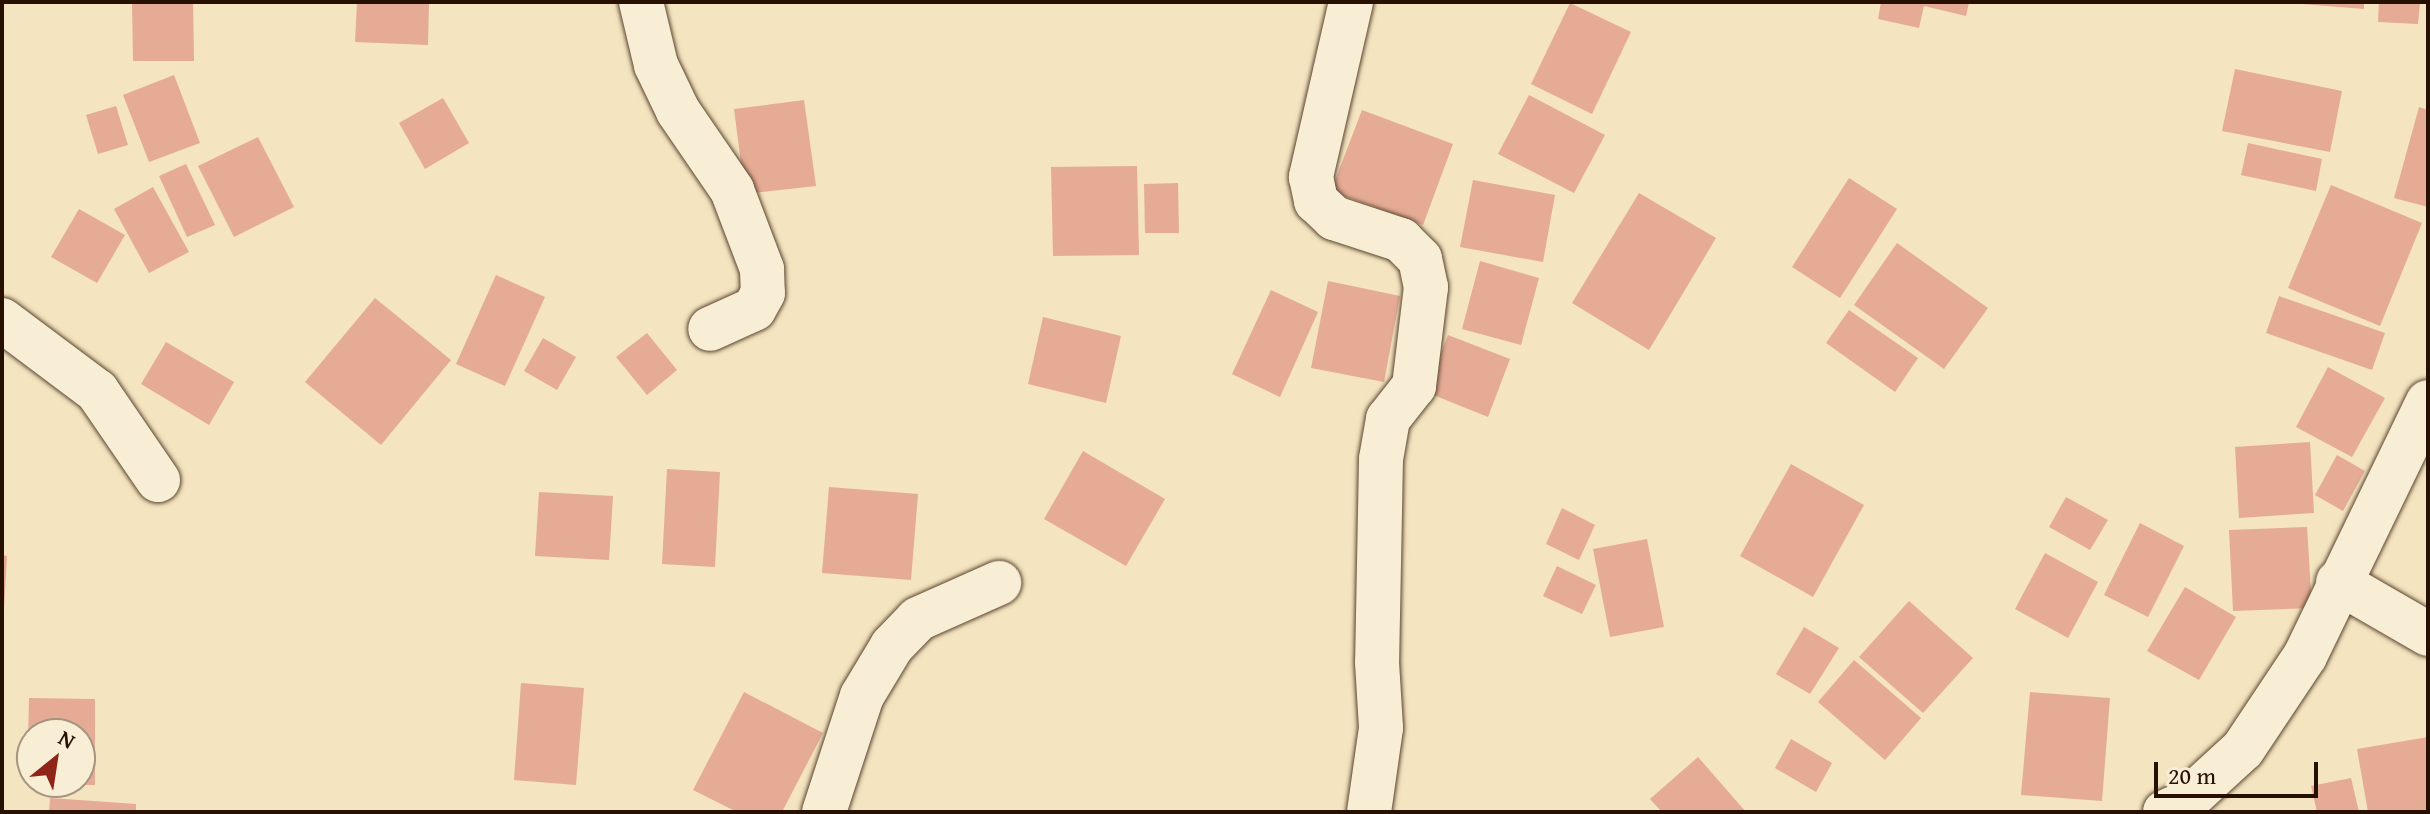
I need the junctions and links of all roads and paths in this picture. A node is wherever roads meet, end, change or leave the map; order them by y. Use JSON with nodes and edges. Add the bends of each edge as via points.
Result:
{"nodes":[{"id":1,"x":641,"y":2,"type":"edge"},
{"id":2,"x":1351,"y":2,"type":"edge"},
{"id":3,"x":2,"y":320,"type":"edge"},
{"id":4,"x":710,"y":329,"type":"dead end"},
{"id":5,"x":2428,"y":402,"type":"edge"},
{"id":6,"x":158,"y":480,"type":"dead end"},
{"id":7,"x":2338,"y":582,"type":"junction"},
{"id":8,"x":999,"y":583,"type":"dead end"},
{"id":9,"x":2428,"y":634,"type":"edge"},
{"id":10,"x":824,"y":812,"type":"edge"},
{"id":11,"x":1369,"y":812,"type":"edge"},
{"id":12,"x":2165,"y":812,"type":"edge"}],
"edges":[{"from":1,"to":4,"type":"street","via":[[656,65],[678,111],[732,190],[762,269],[763,293],[754,309]]},
{"from":2,"to":11,"type":"street","via":[[1311,177],[1316,201],[1334,218],[1401,240],[1420,259],[1426,287],[1414,386],[1388,419],[1381,459],[1381,728]]},
{"from":3,"to":6,"type":"street","via":[[97,391]]},
{"from":5,"to":7,"type":"street"},
{"from":7,"to":9,"type":"street"},
{"from":7,"to":12,"type":"street","via":[[2305,656],[2243,749],[2183,804]]},
{"from":8,"to":10,"type":"street","via":[[918,619],[892,646],[862,696]]}]}
